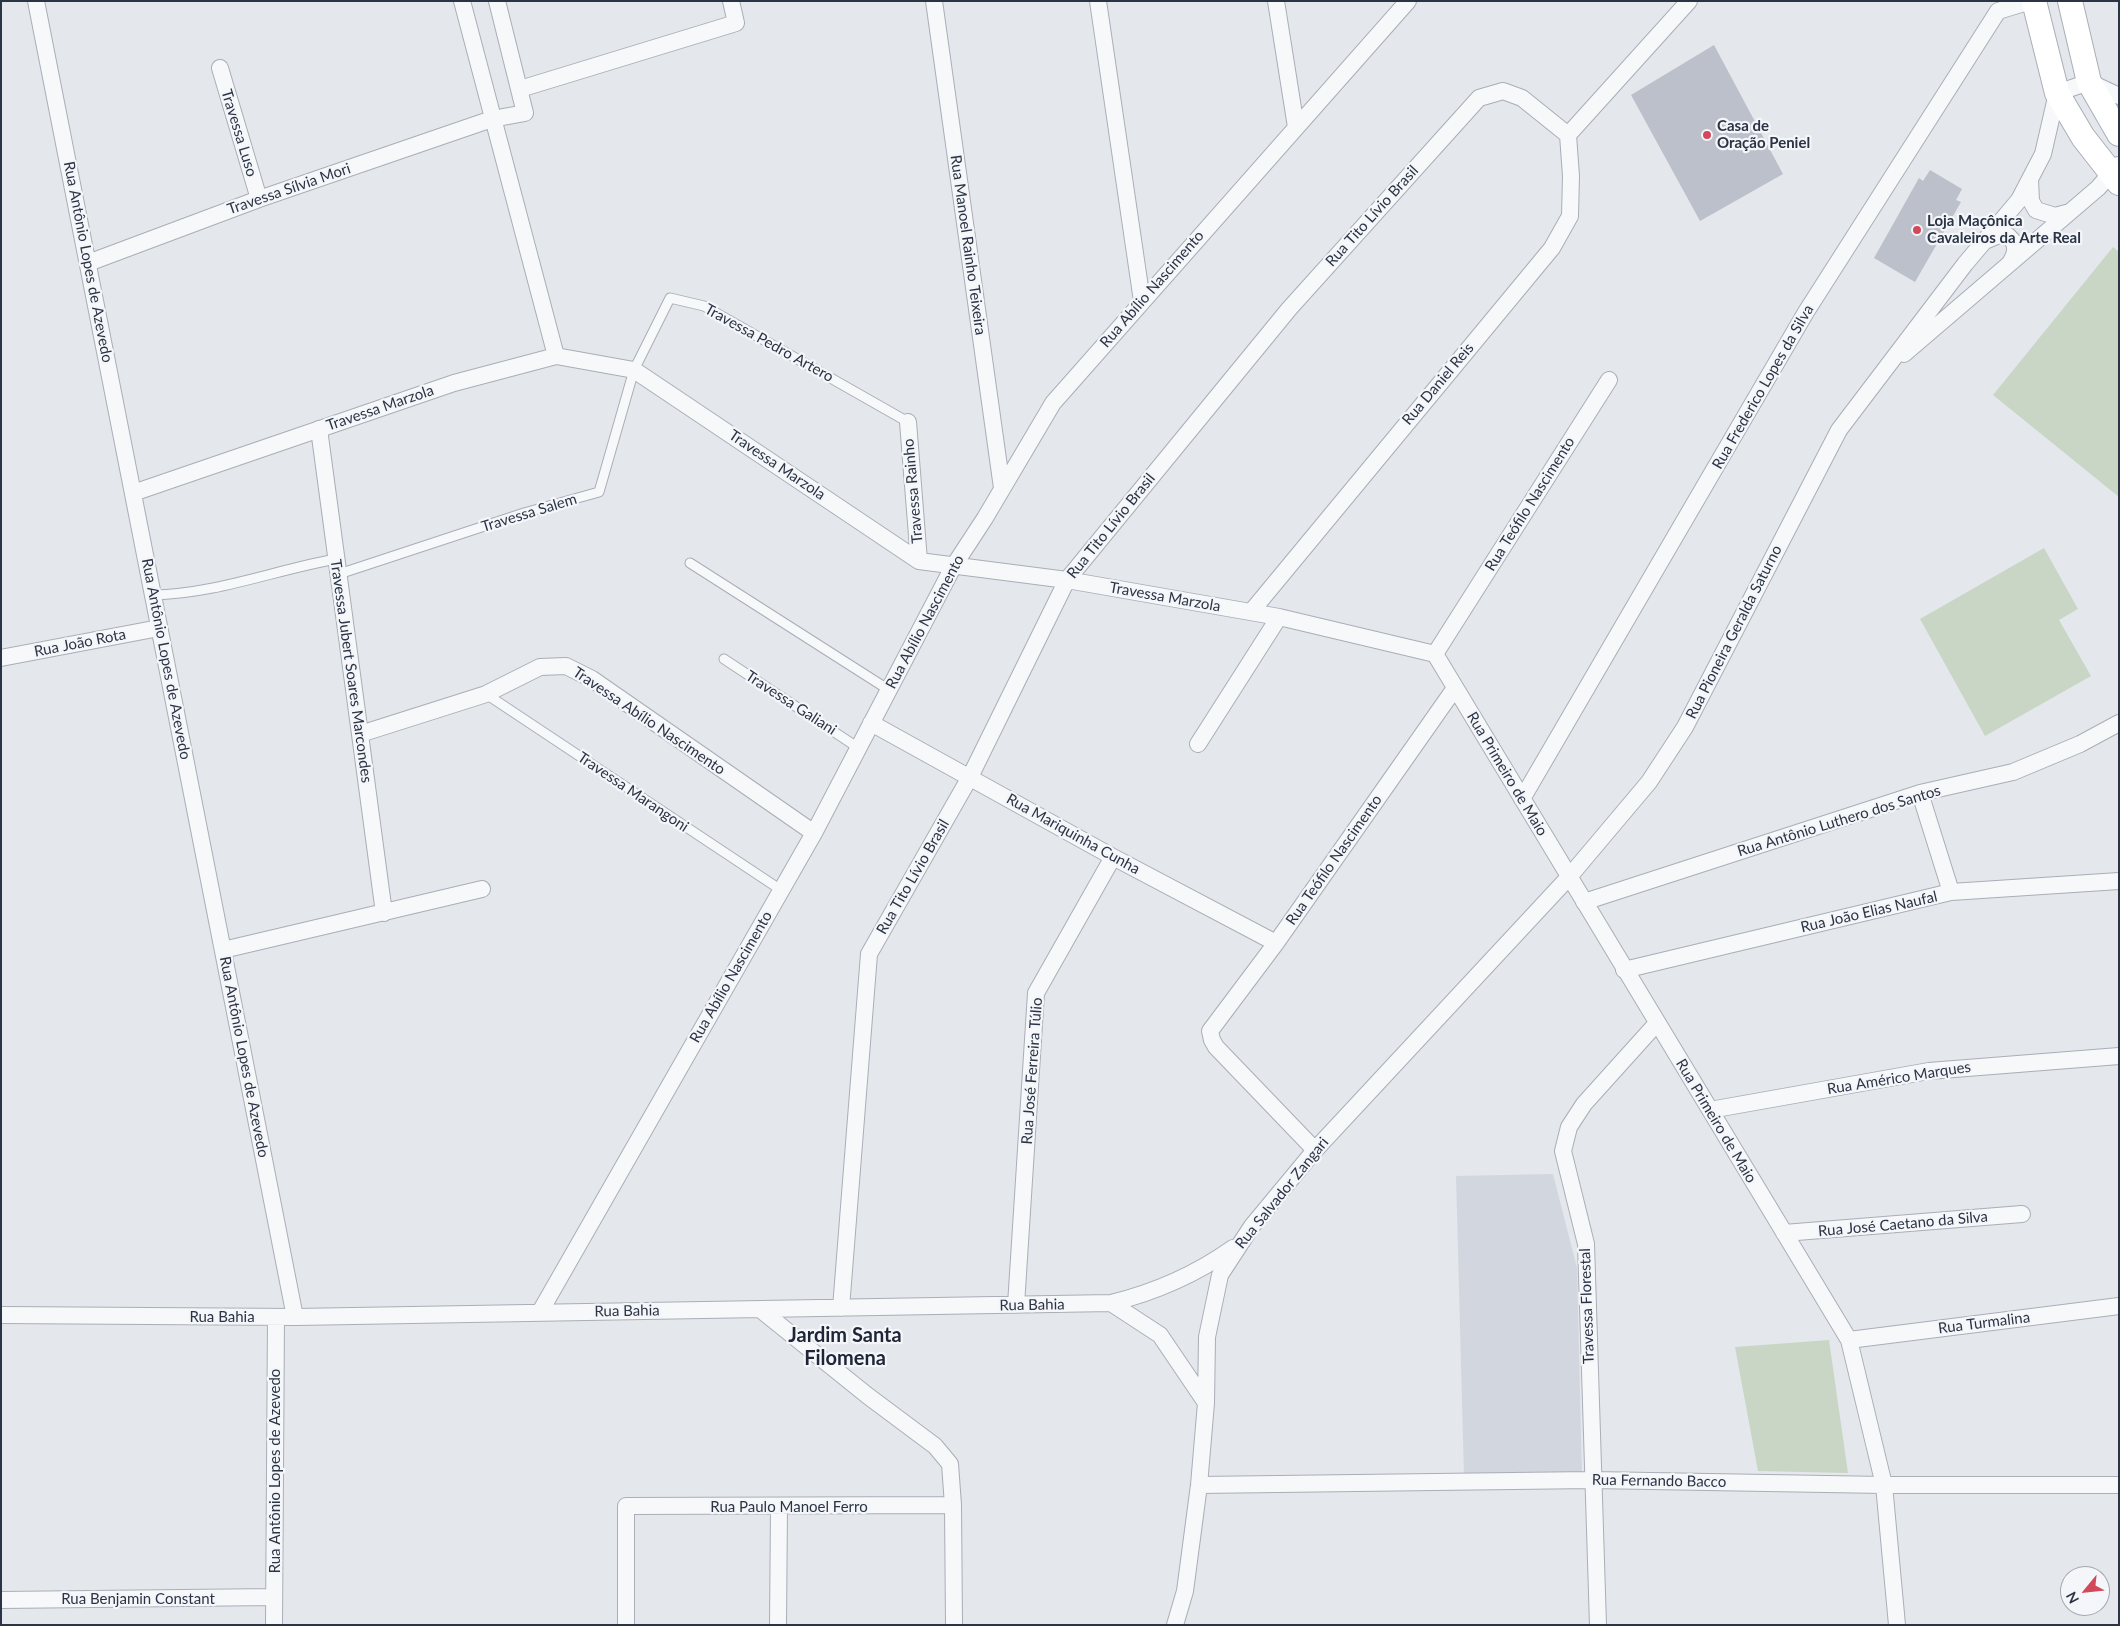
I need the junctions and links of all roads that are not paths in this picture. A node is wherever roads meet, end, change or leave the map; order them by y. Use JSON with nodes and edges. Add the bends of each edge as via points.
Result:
{"nodes":[{"id":1,"x":36,"y":1,"type":"edge"},
{"id":2,"x":462,"y":1,"type":"edge"},
{"id":3,"x":497,"y":1,"type":"edge"},
{"id":4,"x":731,"y":1,"type":"edge"},
{"id":5,"x":934,"y":1,"type":"edge"},
{"id":6,"x":1098,"y":1,"type":"edge"},
{"id":7,"x":1276,"y":1,"type":"edge"},
{"id":8,"x":1408,"y":1,"type":"edge"},
{"id":9,"x":1689,"y":1,"type":"edge"},
{"id":10,"x":2032,"y":1,"type":"edge"},
{"id":11,"x":2070,"y":1,"type":"edge"},
{"id":12,"x":220,"y":68,"type":"dead end"},
{"id":13,"x":2089,"y":82,"type":"junction"},
{"id":14,"x":520,"y":89,"type":"junction"},
{"id":15,"x":2057,"y":93,"type":"junction"},
{"id":16,"x":2119,"y":96,"type":"edge"},
{"id":17,"x":492,"y":119,"type":"junction"},
{"id":18,"x":1296,"y":127,"type":"junction"},
{"id":19,"x":2119,"y":134,"type":"edge"},
{"id":20,"x":1568,"y":135,"type":"junction"},
{"id":21,"x":2116,"y":174,"type":"edge"},
{"id":22,"x":2030,"y":180,"type":"junction"},
{"id":23,"x":259,"y":198,"type":"junction"},
{"id":24,"x":2070,"y":212,"type":"junction"},
{"id":25,"x":1985,"y":241,"type":"junction"},
{"id":26,"x":88,"y":263,"type":"junction"},
{"id":27,"x":2008,"y":265,"type":"junction"},
{"id":28,"x":1142,"y":301,"type":"junction"},
{"id":29,"x":556,"y":356,"type":"junction"},
{"id":30,"x":634,"y":370,"type":"junction"},
{"id":31,"x":1879,"y":375,"type":"junction"},
{"id":32,"x":1609,"y":380,"type":"dead end"},
{"id":33,"x":908,"y":422,"type":"joint"},
{"id":34,"x":319,"y":429,"type":"junction"},
{"id":35,"x":1002,"y":488,"type":"junction"},
{"id":36,"x":133,"y":493,"type":"junction"},
{"id":37,"x":919,"y":561,"type":"junction"},
{"id":38,"x":690,"y":563,"type":"dead end"},
{"id":39,"x":338,"y":566,"type":"junction"},
{"id":40,"x":953,"y":567,"type":"junction"},
{"id":41,"x":1067,"y":580,"type":"junction"},
{"id":42,"x":153,"y":595,"type":"junction"},
{"id":43,"x":1251,"y":612,"type":"junction"},
{"id":44,"x":1278,"y":617,"type":"junction"},
{"id":45,"x":159,"y":628,"type":"junction"},
{"id":46,"x":1434,"y":654,"type":"junction"},
{"id":47,"x":1,"y":658,"type":"edge"},
{"id":48,"x":724,"y":659,"type":"dead end"},
{"id":49,"x":1455,"y":688,"type":"junction"},
{"id":50,"x":889,"y":690,"type":"junction"},
{"id":51,"x":486,"y":694,"type":"junction"},
{"id":52,"x":871,"y":723,"type":"junction"},
{"id":53,"x":2119,"y":723,"type":"edge"},
{"id":54,"x":360,"y":734,"type":"junction"},
{"id":55,"x":1198,"y":744,"type":"dead end"},
{"id":56,"x":857,"y":747,"type":"junction"},
{"id":57,"x":970,"y":777,"type":"junction"},
{"id":58,"x":1920,"y":793,"type":"junction"},
{"id":59,"x":1522,"y":800,"type":"junction"},
{"id":60,"x":814,"y":833,"type":"junction"},
{"id":61,"x":1113,"y":857,"type":"junction"},
{"id":62,"x":1569,"y":876,"type":"junction"},
{"id":63,"x":2119,"y":881,"type":"edge"},
{"id":64,"x":482,"y":889,"type":"dead end"},
{"id":65,"x":781,"y":890,"type":"junction"},
{"id":66,"x":1951,"y":892,"type":"junction"},
{"id":67,"x":1584,"y":902,"type":"junction"},
{"id":68,"x":384,"y":913,"type":"junction"},
{"id":69,"x":1276,"y":943,"type":"junction"},
{"id":70,"x":223,"y":950,"type":"junction"},
{"id":71,"x":1624,"y":970,"type":"junction"},
{"id":72,"x":1657,"y":1023,"type":"junction"},
{"id":73,"x":2119,"y":1056,"type":"edge"},
{"id":74,"x":1710,"y":1110,"type":"junction"},
{"id":75,"x":1315,"y":1150,"type":"junction"},
{"id":76,"x":2022,"y":1214,"type":"dead end"},
{"id":77,"x":1784,"y":1233,"type":"junction"},
{"id":78,"x":1238,"y":1244,"type":"junction"},
{"id":79,"x":1111,"y":1303,"type":"junction"},
{"id":80,"x":1016,"y":1305,"type":"junction"},
{"id":81,"x":2119,"y":1306,"type":"edge"},
{"id":82,"x":841,"y":1308,"type":"junction"},
{"id":83,"x":761,"y":1310,"type":"junction"},
{"id":84,"x":540,"y":1312,"type":"junction"},
{"id":85,"x":1,"y":1315,"type":"edge"},
{"id":86,"x":276,"y":1317,"type":"junction"},
{"id":87,"x":295,"y":1317,"type":"junction"},
{"id":88,"x":1849,"y":1340,"type":"junction"},
{"id":89,"x":1206,"y":1403,"type":"junction"},
{"id":90,"x":1592,"y":1480,"type":"junction"},
{"id":91,"x":1199,"y":1485,"type":"junction"},
{"id":92,"x":1884,"y":1485,"type":"junction"},
{"id":93,"x":2119,"y":1485,"type":"edge"},
{"id":94,"x":953,"y":1505,"type":"junction"},
{"id":95,"x":779,"y":1508,"type":"junction"},
{"id":96,"x":274,"y":1598,"type":"junction"},
{"id":97,"x":1,"y":1600,"type":"edge"},
{"id":98,"x":1180,"y":1623,"type":"edge"},
{"id":99,"x":274,"y":1625,"type":"edge"},
{"id":100,"x":626,"y":1625,"type":"edge"},
{"id":101,"x":778,"y":1625,"type":"edge"},
{"id":102,"x":954,"y":1625,"type":"edge"},
{"id":103,"x":1598,"y":1625,"type":"edge"},
{"id":104,"x":1897,"y":1625,"type":"edge"}],
"edges":[{"from":1,"to":26,"type":"street","name":"Rua Antônio Lopes de Azevedo"},
{"from":2,"to":17,"type":"street"},
{"from":3,"to":14,"type":"street"},
{"from":4,"to":14,"type":"street","via":[[736,23]]},
{"from":5,"to":35,"type":"street","name":"Rua Manoel Rainho Teixeira"},
{"from":6,"to":28,"type":"street"},
{"from":7,"to":18,"type":"street"},
{"from":8,"to":18,"type":"street","name":"Rua Abílio Nascimento"},
{"from":9,"to":20,"type":"street"},
{"from":10,"to":15,"type":"street"},
{"from":10,"to":59,"type":"street","name":"Rua Frederico Lopes da Silva","via":[[1998,11],[1806,312]]},
{"from":11,"to":13,"type":"street"},
{"from":12,"to":23,"type":"street","name":"Travessa Luso"},
{"from":13,"to":15,"type":"street"},
{"from":13,"to":16,"type":"street"},
{"from":13,"to":19,"type":"street"},
{"from":14,"to":17,"type":"street","name":"Travessa Sílvia Mori","via":[[525,113]]},
{"from":15,"to":21,"type":"street","via":[[2083,137]]},
{"from":15,"to":22,"type":"street","name":"Rua Pioneira Geralda Saturno","via":[[2043,154]]},
{"from":17,"to":23,"type":"street","name":"Travessa Sílvia Mori"},
{"from":17,"to":29,"type":"street"},
{"from":18,"to":28,"type":"street","name":"Rua Abílio Nascimento"},
{"from":20,"to":41,"type":"street","name":"Rua Tito Lívio Brasil","via":[[1522,98],[1503,91],[1479,98],[1289,309]]},
{"from":20,"to":43,"type":"street","name":"Rua Daniel Reis","via":[[1570,216],[1552,248]]},
{"from":21,"to":24,"type":"street","name":"Rua Pioneira Geralda Saturno"},
{"from":22,"to":24,"type":"street","via":[[2031,201],[2036,210],[2055,216]]},
{"from":22,"to":25,"type":"street","name":"Rua Pioneira Geralda Saturno","via":[[2019,200]]},
{"from":23,"to":26,"type":"street","name":"Travessa Sílvia Mori"},
{"from":24,"to":27,"type":"street","name":"Rua Pioneira Geralda Saturno"},
{"from":25,"to":27,"type":"street","via":[[2004,233],[2012,238],[2016,247]]},
{"from":25,"to":31,"type":"street","name":"Rua Pioneira Geralda Saturno"},
{"from":26,"to":36,"type":"street","name":"Rua Antônio Lopes de Azevedo"},
{"from":27,"to":31,"type":"street","name":"Rua Pioneira Geralda Saturno"},
{"from":28,"to":35,"type":"street","name":"Rua Abílio Nascimento","via":[[1053,402]]},
{"from":29,"to":30,"type":"street","name":"Travessa Marzola"},
{"from":29,"to":34,"type":"street","name":"Travessa Marzola","via":[[454,383]]},
{"from":30,"to":33,"type":"lane","name":"Travessa Pedro Artero","via":[[670,298],[704,306]]},
{"from":30,"to":37,"type":"street","name":"Travessa Marzola"},
{"from":30,"to":39,"type":"lane","name":"Travessa Salem","via":[[599,492]]},
{"from":31,"to":62,"type":"street","name":"Rua Pioneira Geralda Saturno","via":[[1839,430],[1685,727],[1649,782]]},
{"from":32,"to":46,"type":"street","name":"Rua Teófilo Nascimento"},
{"from":33,"to":37,"type":"street","name":"Travessa Rainho"},
{"from":34,"to":36,"type":"street","name":"Travessa Marzola"},
{"from":34,"to":39,"type":"street","name":"Travessa Jubert Soares Marcondes"},
{"from":35,"to":40,"type":"street","name":"Rua Abílio Nascimento"},
{"from":36,"to":42,"type":"street","name":"Rua Antônio Lopes de Azevedo"},
{"from":37,"to":40,"type":"street","name":"Travessa Marzola"},
{"from":38,"to":50,"type":"lane"},
{"from":39,"to":42,"type":"lane","via":[[172,595]]},
{"from":39,"to":54,"type":"street","name":"Travessa Jubert Soares Marcondes"},
{"from":40,"to":41,"type":"street","name":"Travessa Marzola"},
{"from":40,"to":50,"type":"street","name":"Rua Abílio Nascimento"},
{"from":41,"to":43,"type":"street","name":"Travessa Marzola"},
{"from":41,"to":57,"type":"street","name":"Rua Tito Lívio Brasil"},
{"from":42,"to":45,"type":"street","name":"Rua Antônio Lopes de Azevedo"},
{"from":43,"to":44,"type":"street","name":"Travessa Marzola"},
{"from":44,"to":46,"type":"street","name":"Travessa Marzola"},
{"from":44,"to":55,"type":"street"},
{"from":45,"to":47,"type":"street","name":"Rua João Rota"},
{"from":45,"to":70,"type":"street","name":"Rua Antônio Lopes de Azevedo"},
{"from":46,"to":49,"type":"street","name":"Rua Primeiro de Maio"},
{"from":48,"to":56,"type":"lane","name":"Travessa Galiani"},
{"from":49,"to":59,"type":"street","name":"Rua Primeiro de Maio"},
{"from":49,"to":69,"type":"street","name":"Rua Teófilo Nascimento"},
{"from":50,"to":52,"type":"street","name":"Rua Abílio Nascimento"},
{"from":51,"to":54,"type":"street","name":"Travessa Abílio Nascimento"},
{"from":51,"to":60,"type":"street","name":"Travessa Abílio Nascimento","via":[[540,667],[566,666],[592,679]]},
{"from":51,"to":65,"type":"lane","name":"Travessa Marangoni"},
{"from":52,"to":56,"type":"street","name":"Rua Abílio Nascimento"},
{"from":52,"to":57,"type":"street","name":"Rua Mariquinha Cunha"},
{"from":53,"to":58,"type":"street","name":"Rua Antônio Luthero dos Santos","via":[[2080,744],[2013,772]]},
{"from":54,"to":68,"type":"street","name":"Travessa Jubert Soares Marcondes"},
{"from":56,"to":60,"type":"street","name":"Rua Abílio Nascimento"},
{"from":57,"to":61,"type":"street","name":"Rua Mariquinha Cunha"},
{"from":57,"to":82,"type":"street","name":"Rua Tito Lívio Brasil","via":[[869,954]]},
{"from":58,"to":66,"type":"street"},
{"from":58,"to":67,"type":"street","name":"Rua Antônio Luthero dos Santos"},
{"from":59,"to":62,"type":"street","name":"Rua Primeiro de Maio"},
{"from":60,"to":65,"type":"street","name":"Rua Abílio Nascimento"},
{"from":61,"to":69,"type":"street","name":"Rua Mariquinha Cunha"},
{"from":61,"to":80,"type":"street","name":"Rua José Ferreira Túlio","via":[[1036,993]]},
{"from":62,"to":67,"type":"street","name":"Rua Primeiro de Maio"},
{"from":62,"to":75,"type":"street","name":"Rua Salvador Zangari"},
{"from":63,"to":66,"type":"street","name":"Rua João Elias Naufal"},
{"from":64,"to":68,"type":"street"},
{"from":65,"to":84,"type":"street","name":"Rua Abílio Nascimento"},
{"from":66,"to":71,"type":"street","name":"Rua João Elias Naufal"},
{"from":67,"to":71,"type":"street","name":"Rua Primeiro de Maio"},
{"from":68,"to":70,"type":"street"},
{"from":69,"to":75,"type":"street","name":"Rua Teófilo Nascimento","via":[[1210,1031],[1216,1047]]},
{"from":70,"to":87,"type":"street","name":"Rua Antônio Lopes de Azevedo"},
{"from":71,"to":72,"type":"street","name":"Rua Primeiro de Maio"},
{"from":72,"to":74,"type":"street","name":"Rua Primeiro de Maio"},
{"from":72,"to":90,"type":"street","name":"Travessa Florestal","via":[[1584,1104],[1569,1127],[1563,1151],[1586,1244]]},
{"from":73,"to":74,"type":"street","name":"Rua Américo Marques","via":[[1929,1071]]},
{"from":74,"to":77,"type":"street","name":"Rua Primeiro de Maio"},
{"from":75,"to":78,"type":"street","name":"Rua Salvador Zangari"},
{"from":76,"to":77,"type":"street","name":"Rua José Caetano da Silva"},
{"from":77,"to":88,"type":"street","name":"Rua Primeiro de Maio"},
{"from":78,"to":79,"type":"street","name":"Rua Bahia","via":[[1208,1266],[1172,1284]]},
{"from":78,"to":89,"type":"street","name":"Rua Salvador Zangari","via":[[1220,1275],[1207,1337]]},
{"from":79,"to":80,"type":"street","name":"Rua Bahia"},
{"from":79,"to":89,"type":"street","via":[[1160,1336]]},
{"from":80,"to":82,"type":"street","name":"Rua Bahia"},
{"from":81,"to":88,"type":"street","name":"Rua Turmalina"},
{"from":82,"to":83,"type":"street","name":"Rua Bahia"},
{"from":83,"to":84,"type":"street","name":"Rua Bahia"},
{"from":83,"to":94,"type":"street","via":[[935,1446],[950,1464]]},
{"from":84,"to":87,"type":"street","name":"Rua Bahia"},
{"from":85,"to":86,"type":"street","name":"Rua Bahia"},
{"from":86,"to":87,"type":"street","name":"Rua Bahia"},
{"from":86,"to":96,"type":"street","name":"Rua Antônio Lopes de Azevedo"},
{"from":88,"to":92,"type":"street","name":"Rua Primeiro de Maio"},
{"from":89,"to":91,"type":"street","name":"Rua Salvador Zangari"},
{"from":90,"to":91,"type":"street","name":"Rua Fernando Bacco"},
{"from":90,"to":92,"type":"street","name":"Rua Fernando Bacco"},
{"from":90,"to":103,"type":"street","name":"Travessa Florestal"},
{"from":91,"to":98,"type":"street","name":"Rua Salvador Zangari"},
{"from":92,"to":93,"type":"street","name":"Rua Fernando Bacco"},
{"from":92,"to":104,"type":"street","name":"Rua Primeiro de Maio"},
{"from":94,"to":95,"type":"street","name":"Rua Paulo Manoel Ferro"},
{"from":94,"to":102,"type":"street"},
{"from":95,"to":100,"type":"street","name":"Rua Paulo Manoel Ferro","via":[[626,1506]]},
{"from":95,"to":101,"type":"street"},
{"from":96,"to":97,"type":"street","name":"Rua Benjamin Constant"},
{"from":96,"to":99,"type":"street","name":"Rua Antônio Lopes de Azevedo"}]}
